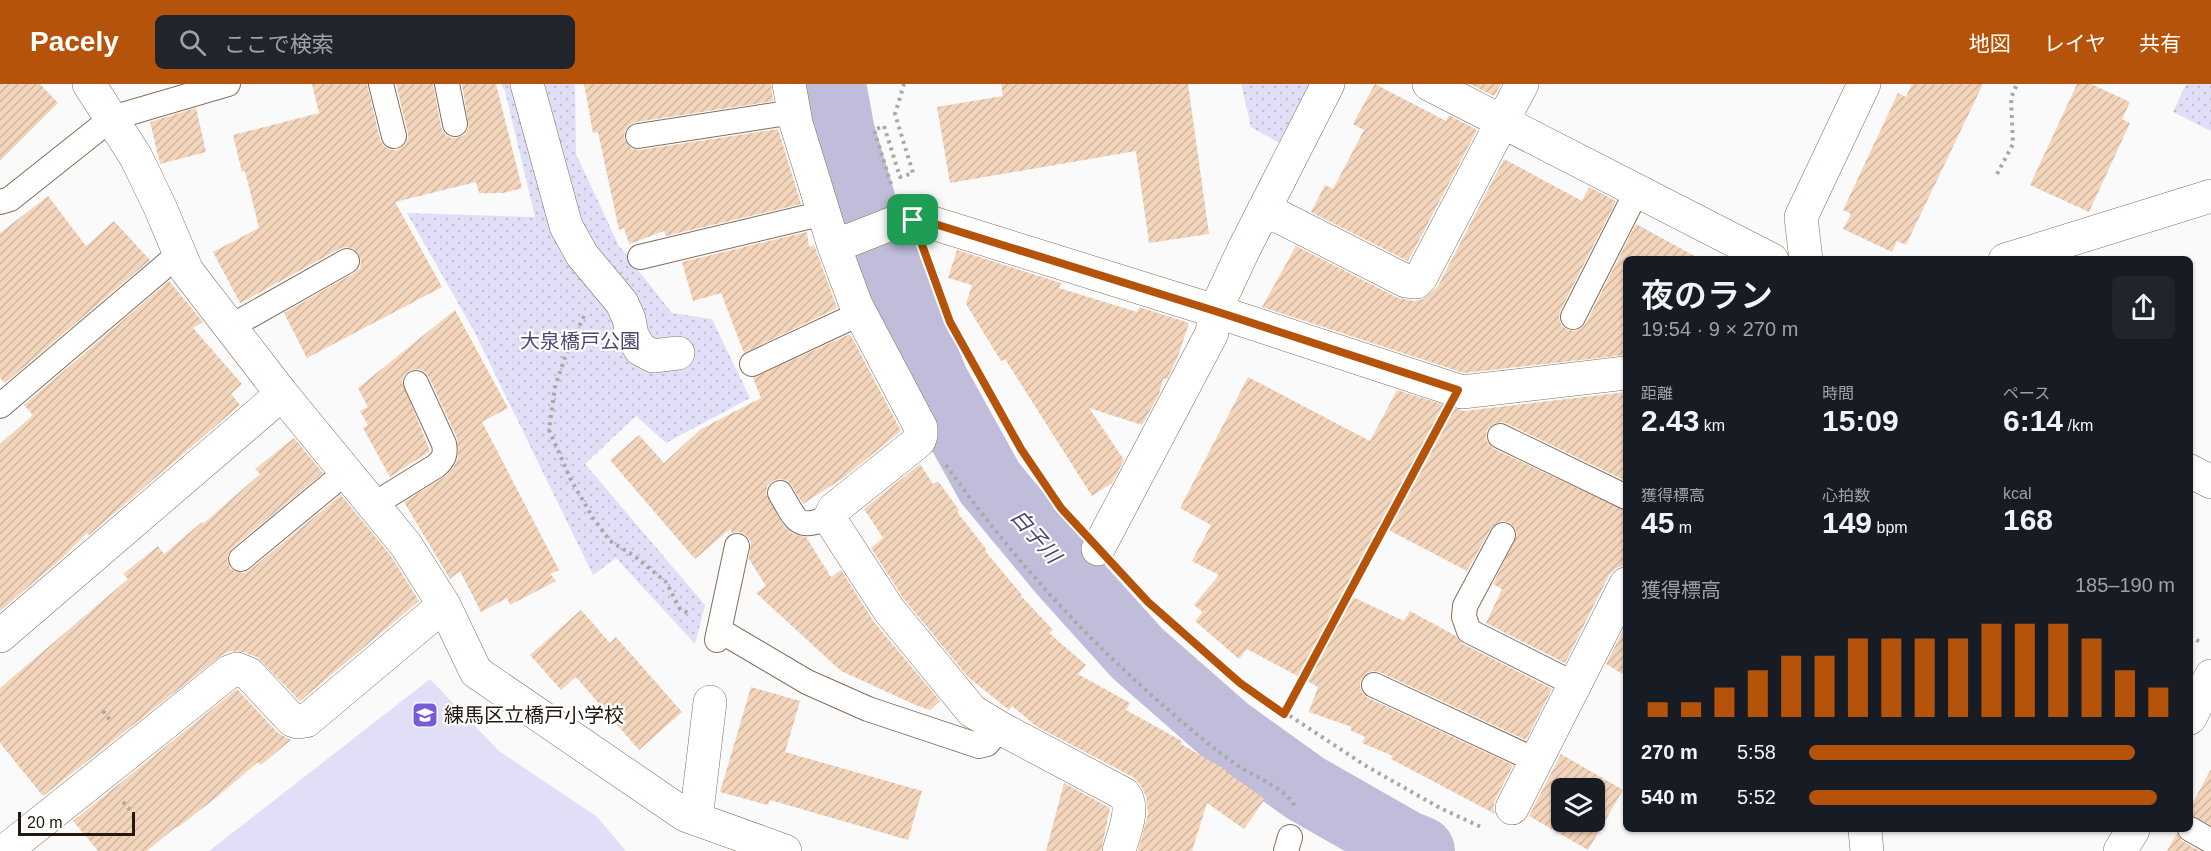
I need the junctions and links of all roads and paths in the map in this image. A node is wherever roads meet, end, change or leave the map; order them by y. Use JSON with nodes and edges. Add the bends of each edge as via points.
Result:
{"nodes":[{"id":1,"x":89,"y":84,"type":"edge"},
{"id":2,"x":228,"y":84,"type":"edge"},
{"id":3,"x":381,"y":84,"type":"edge"},
{"id":4,"x":447,"y":84,"type":"edge"},
{"id":5,"x":527,"y":84,"type":"edge"},
{"id":6,"x":904,"y":84,"type":"edge"},
{"id":7,"x":1328,"y":84,"type":"edge"},
{"id":8,"x":1429,"y":84,"type":"edge"},
{"id":9,"x":1522,"y":84,"type":"edge"},
{"id":10,"x":1864,"y":84,"type":"edge"},
{"id":11,"x":2017,"y":84,"type":"edge"},
{"id":12,"x":791,"y":98,"type":"edge"},
{"id":13,"x":112,"y":118,"type":"junction"},
{"id":14,"x":1503,"y":121,"type":"junction"},
{"id":15,"x":455,"y":124,"type":"dead end"},
{"id":16,"x":394,"y":136,"type":"dead end"},
{"id":17,"x":638,"y":136,"type":"dead end"},
{"id":18,"x":1997,"y":174,"type":"dead end"},
{"id":19,"x":1637,"y":191,"type":"junction"},
{"id":20,"x":2211,"y":196,"type":"edge"},
{"id":21,"x":0,"y":202,"type":"edge"},
{"id":22,"x":1264,"y":209,"type":"junction"},
{"id":23,"x":907,"y":220,"type":"junction"},
{"id":24,"x":834,"y":232,"type":"junction"},
{"id":25,"x":179,"y":254,"type":"junction"},
{"id":26,"x":1764,"y":256,"type":"edge"},
{"id":27,"x":1806,"y":256,"type":"edge"},
{"id":28,"x":2018,"y":256,"type":"edge"},
{"id":29,"x":640,"y":257,"type":"dead end"},
{"id":30,"x":347,"y":261,"type":"dead end"},
{"id":31,"x":608,"y":285,"type":"junction"},
{"id":32,"x":1215,"y":311,"type":"junction"},
{"id":33,"x":861,"y":313,"type":"junction"},
{"id":34,"x":1573,"y":317,"type":"dead end"},
{"id":35,"x":230,"y":327,"type":"junction"},
{"id":36,"x":678,"y":353,"type":"dead end"},
{"id":37,"x":752,"y":364,"type":"dead end"},
{"id":38,"x":1623,"y":373,"type":"edge"},
{"id":39,"x":416,"y":383,"type":"dead end"},
{"id":40,"x":1458,"y":390,"type":"junction"},
{"id":41,"x":282,"y":394,"type":"junction"},
{"id":42,"x":0,"y":406,"type":"edge"},
{"id":43,"x":921,"y":435,"type":"junction"},
{"id":44,"x":1500,"y":436,"type":"dead end"},
{"id":45,"x":346,"y":472,"type":"junction"},
{"id":46,"x":2193,"y":473,"type":"edge"},
{"id":47,"x":2211,"y":482,"type":"edge"},
{"id":48,"x":780,"y":493,"type":"dead end"},
{"id":49,"x":1623,"y":496,"type":"edge"},
{"id":50,"x":373,"y":505,"type":"junction"},
{"id":51,"x":830,"y":517,"type":"junction"},
{"id":52,"x":1503,"y":535,"type":"dead end"},
{"id":53,"x":737,"y":546,"type":"dead end"},
{"id":54,"x":1098,"y":549,"type":"junction"},
{"id":55,"x":241,"y":559,"type":"dead end"},
{"id":56,"x":1623,"y":590,"type":"edge"},
{"id":57,"x":444,"y":605,"type":"junction"},
{"id":58,"x":680,"y":609,"type":"dead end"},
{"id":59,"x":0,"y":636,"type":"edge"},
{"id":60,"x":2211,"y":676,"type":"edge"},
{"id":61,"x":1374,"y":685,"type":"dead end"},
{"id":62,"x":1576,"y":685,"type":"junction"},
{"id":63,"x":710,"y":702,"type":"dead end"},
{"id":64,"x":2193,"y":712,"type":"edge"},
{"id":65,"x":1284,"y":714,"type":"junction"},
{"id":66,"x":1000,"y":728,"type":"junction"},
{"id":67,"x":1537,"y":761,"type":"junction"},
{"id":68,"x":1512,"y":808,"type":"dead end"},
{"id":69,"x":696,"y":819,"type":"junction"},
{"id":70,"x":1489,"y":831,"type":"dead end"},
{"id":71,"x":2193,"y":831,"type":"edge"},
{"id":72,"x":1865,"y":832,"type":"edge"},
{"id":73,"x":2132,"y":832,"type":"edge"},
{"id":74,"x":2211,"y":841,"type":"edge"},
{"id":75,"x":1288,"y":844,"type":"edge"},
{"id":76,"x":5,"y":851,"type":"edge"},
{"id":77,"x":785,"y":851,"type":"edge"},
{"id":78,"x":1119,"y":851,"type":"edge"},
{"id":79,"x":1867,"y":851,"type":"edge"},
{"id":80,"x":2120,"y":851,"type":"edge"}],
"edges":[{"from":1,"to":13,"type":"street"},
{"from":2,"to":13,"type":"lane"},
{"from":3,"to":16,"type":"lane"},
{"from":4,"to":15,"type":"lane"},
{"from":5,"to":31,"type":"street","via":[[566,226],[582,255]]},
{"from":6,"to":23,"type":"path","via":[[895,114],[913,172],[900,177],[884,126],[873,130],[896,200]]},
{"from":7,"to":22,"type":"street"},
{"from":8,"to":14,"type":"street"},
{"from":9,"to":14,"type":"street"},
{"from":10,"to":27,"type":"street","via":[[1801,217]]},
{"from":11,"to":18,"type":"path","via":[[2011,98],[2013,144]]},
{"from":12,"to":17,"type":"lane"},
{"from":12,"to":24,"type":"street"},
{"from":13,"to":21,"type":"lane","via":[[10,199]]},
{"from":13,"to":25,"type":"street","via":[[141,167]]},
{"from":14,"to":19,"type":"street"},
{"from":14,"to":22,"type":"street","via":[[1416,282],[1406,281]]},
{"from":19,"to":26,"type":"street"},
{"from":19,"to":34,"type":"lane"},
{"from":20,"to":28,"type":"street"},
{"from":22,"to":32,"type":"street"},
{"from":23,"to":24,"type":"street"},
{"from":23,"to":32,"type":"street","via":[[922,220]]},
{"from":23,"to":54,"type":"path","via":[[950,322],[971,361],[1061,508]]},
{"from":24,"to":29,"type":"lane"},
{"from":24,"to":33,"type":"street"},
{"from":25,"to":35,"type":"street","via":[[187,271]]},
{"from":25,"to":42,"type":"lane"},
{"from":30,"to":35,"type":"lane"},
{"from":31,"to":36,"type":"street","via":[[622,303],[640,349],[653,356]]},
{"from":31,"to":58,"type":"path","via":[[582,320],[565,357],[555,387],[549,430],[593,518],[610,541],[666,582]]},
{"from":32,"to":40,"type":"street"},
{"from":32,"to":54,"type":"street","via":[[1212,333]]},
{"from":33,"to":37,"type":"lane"},
{"from":33,"to":43,"type":"street","via":[[921,428]]},
{"from":35,"to":41,"type":"street"},
{"from":38,"to":40,"type":"street"},
{"from":39,"to":50,"type":"lane","via":[[446,453],[436,466]]},
{"from":40,"to":65,"type":"path"},
{"from":41,"to":45,"type":"street"},
{"from":41,"to":59,"type":"street"},
{"from":43,"to":51,"type":"street","via":[[919,441],[834,509]]},
{"from":43,"to":75,"type":"path","via":[[1050,595],[1102,649],[1238,766],[1294,804],[1296,812]]},
{"from":44,"to":49,"type":"lane"},
{"from":45,"to":50,"type":"street"},
{"from":45,"to":55,"type":"lane"},
{"from":46,"to":47,"type":"street"},
{"from":48,"to":51,"type":"lane","via":[[802,523],[810,525]]},
{"from":50,"to":57,"type":"street","via":[[406,545]]},
{"from":51,"to":66,"type":"street","via":[[889,610],[972,711]]},
{"from":52,"to":62,"type":"lane","via":[[1466,606],[1464,617],[1469,631]]},
{"from":53,"to":66,"type":"lane","via":[[718,635],[868,709],[978,746],[987,744]]},
{"from":54,"to":65,"type":"path","via":[[1148,602],[1240,683]]},
{"from":56,"to":62,"type":"street"},
{"from":57,"to":69,"type":"street","via":[[476,672]]},
{"from":57,"to":76,"type":"street","via":[[306,721],[292,720],[249,674],[237,669],[229,672]]},
{"from":60,"to":64,"type":"street"},
{"from":61,"to":67,"type":"lane"},
{"from":62,"to":67,"type":"street"},
{"from":63,"to":69,"type":"street"},
{"from":65,"to":70,"type":"path","via":[[1375,771]]},
{"from":66,"to":78,"type":"street","via":[[1124,794],[1130,808]]},
{"from":67,"to":68,"type":"street"},
{"from":69,"to":77,"type":"street"},
{"from":71,"to":74,"type":"lane"},
{"from":72,"to":79,"type":"street"},
{"from":73,"to":80,"type":"street"}]}
